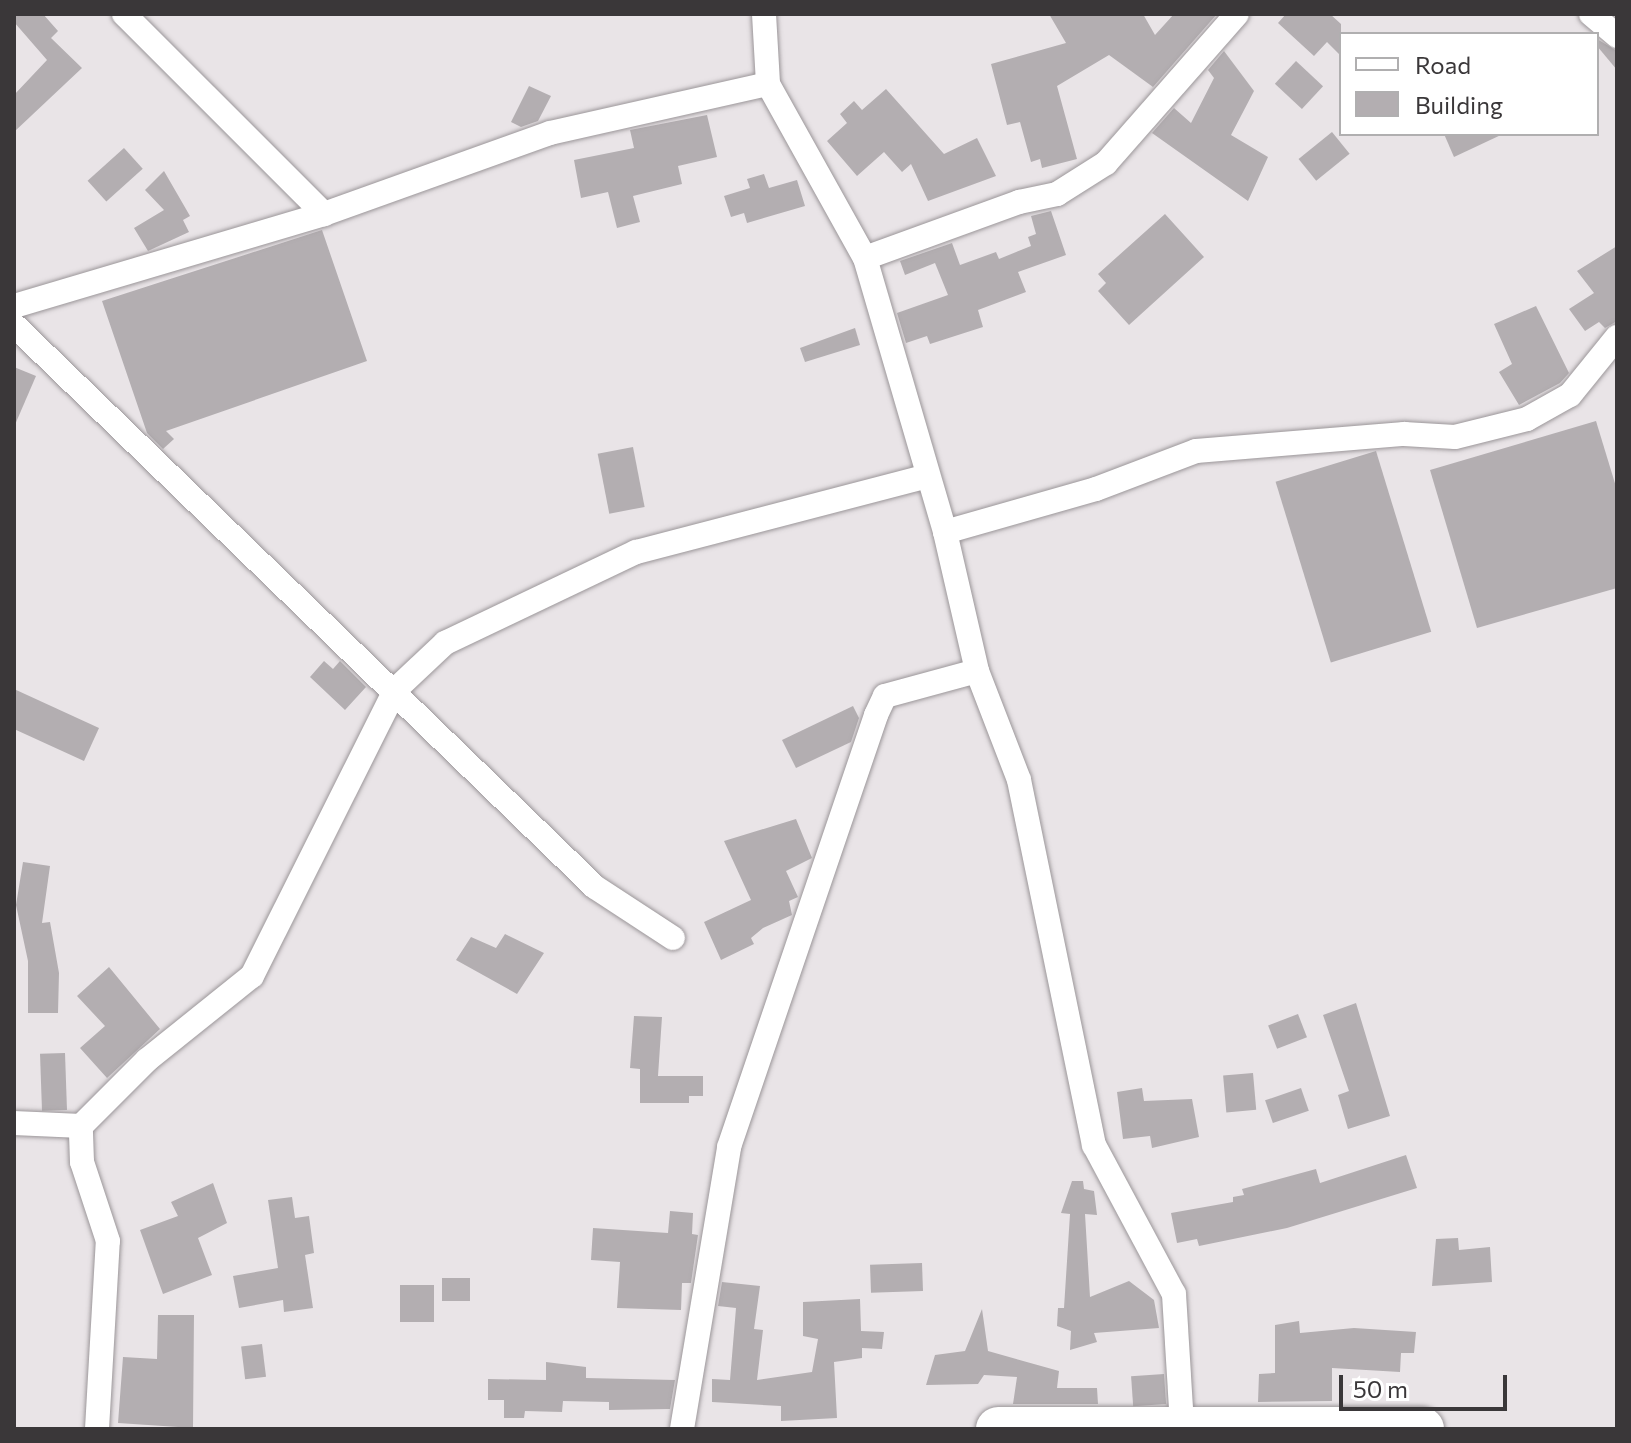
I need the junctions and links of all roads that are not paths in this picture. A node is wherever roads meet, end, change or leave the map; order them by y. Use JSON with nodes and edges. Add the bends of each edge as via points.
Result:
{"nodes":[{"id":1,"x":124,"y":14,"type":"edge"},
{"id":2,"x":764,"y":14,"type":"edge"},
{"id":3,"x":1237,"y":14,"type":"edge"},
{"id":4,"x":1591,"y":14,"type":"edge"},
{"id":5,"x":1617,"y":36,"type":"edge"},
{"id":6,"x":768,"y":84,"type":"junction"},
{"id":7,"x":324,"y":214,"type":"junction"},
{"id":8,"x":865,"y":258,"type":"junction"},
{"id":9,"x":14,"y":306,"type":"edge"},
{"id":10,"x":14,"y":325,"type":"edge"},
{"id":11,"x":1617,"y":337,"type":"edge"},
{"id":12,"x":927,"y":476,"type":"junction"},
{"id":13,"x":945,"y":532,"type":"junction"},
{"id":14,"x":977,"y":671,"type":"junction"},
{"id":15,"x":395,"y":690,"type":"junction"},
{"id":16,"x":673,"y":938,"type":"dead end"},
{"id":17,"x":14,"y":1123,"type":"edge"},
{"id":18,"x":81,"y":1126,"type":"junction"},
{"id":19,"x":1182,"y":1425,"type":"junction"},
{"id":20,"x":1295,"y":1428,"type":"edge"},
{"id":21,"x":97,"y":1429,"type":"edge"},
{"id":22,"x":682,"y":1429,"type":"edge"},
{"id":23,"x":998,"y":1429,"type":"edge"},
{"id":24,"x":1422,"y":1429,"type":"edge"}],
"edges":[{"from":1,"to":7,"type":"street"},
{"from":2,"to":6,"type":"street"},
{"from":3,"to":8,"type":"street","via":[[1106,163],[1057,194],[1019,202]]},
{"from":4,"to":5,"type":"street"},
{"from":6,"to":7,"type":"street","via":[[550,133]]},
{"from":6,"to":8,"type":"street"},
{"from":7,"to":9,"type":"street"},
{"from":8,"to":12,"type":"street"},
{"from":10,"to":15,"type":"street"},
{"from":11,"to":13,"type":"street","via":[[1570,395],[1527,419],[1455,437],[1404,434],[1196,451],[1096,489]]},
{"from":12,"to":13,"type":"street"},
{"from":12,"to":15,"type":"street","via":[[636,552],[445,643]]},
{"from":13,"to":14,"type":"street"},
{"from":14,"to":19,"type":"street","via":[[1019,780],[1094,1145],[1174,1294]]},
{"from":14,"to":22,"type":"street","via":[[885,696],[876,715],[729,1147]]},
{"from":15,"to":16,"type":"street","via":[[595,887]]},
{"from":15,"to":18,"type":"street","via":[[252,976],[147,1060]]},
{"from":17,"to":18,"type":"street"},
{"from":18,"to":21,"type":"street","via":[[82,1162],[108,1241]]},
{"from":19,"to":20,"type":"highway"},
{"from":19,"to":23,"type":"highway"},
{"from":20,"to":24,"type":"highway"}]}
